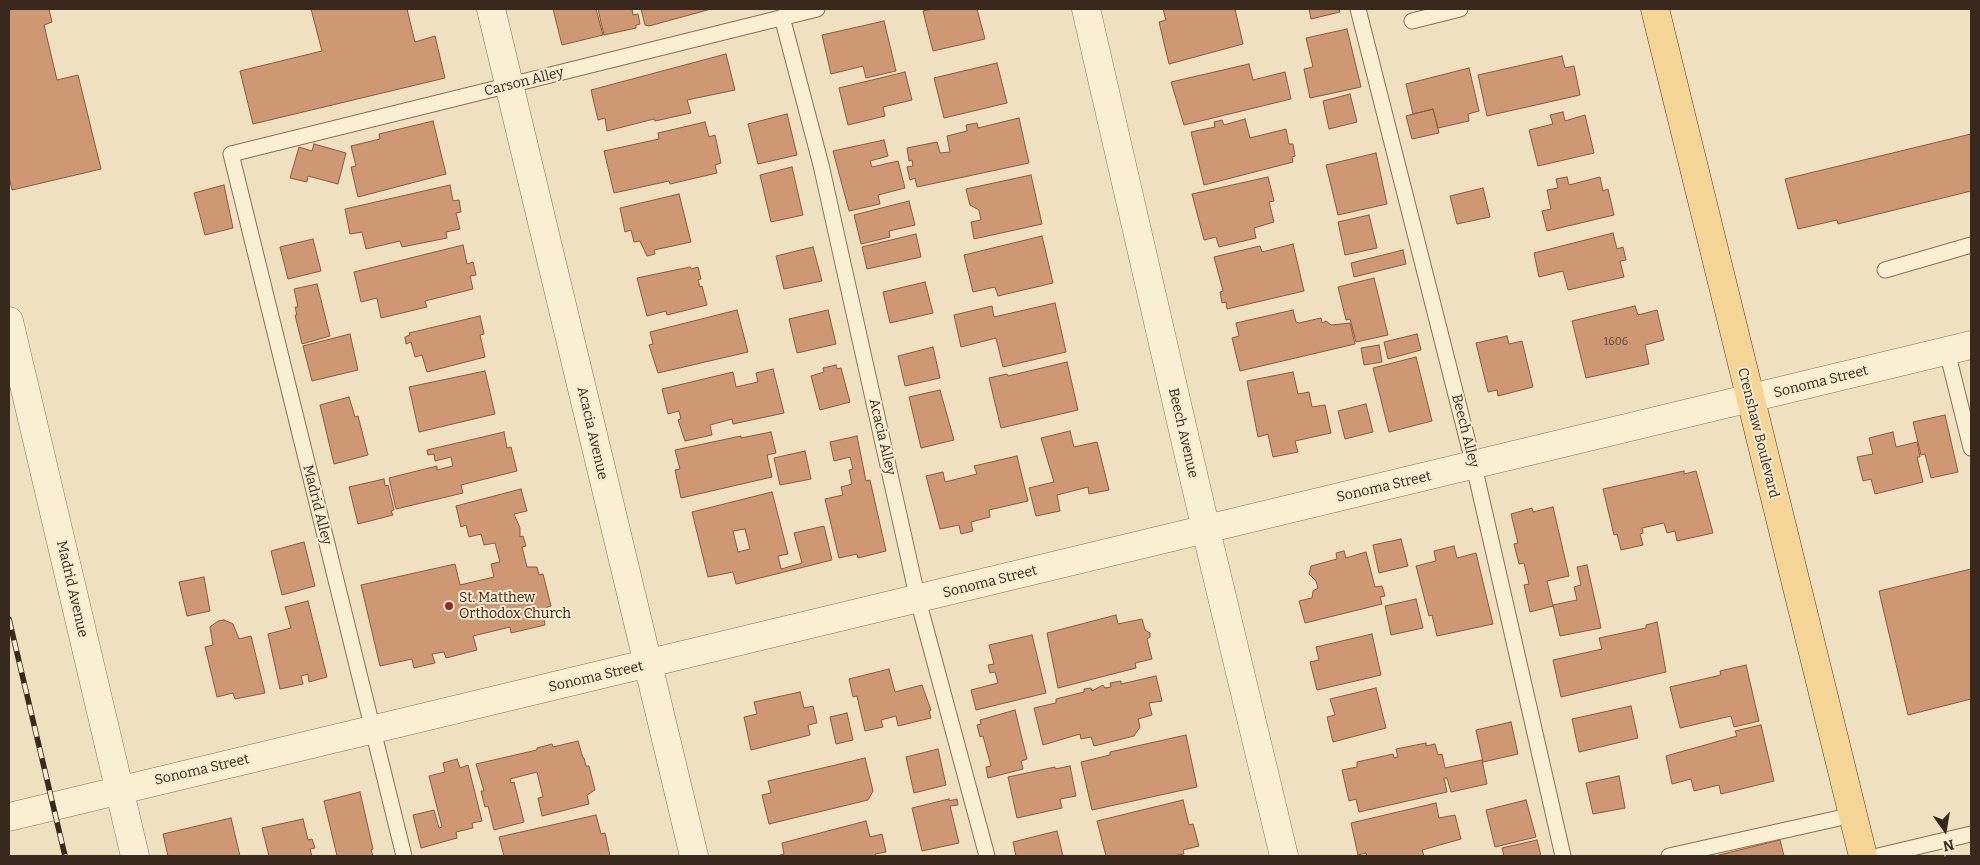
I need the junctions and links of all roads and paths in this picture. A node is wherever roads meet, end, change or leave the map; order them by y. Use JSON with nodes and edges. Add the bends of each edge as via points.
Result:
{"nodes":[{"id":1,"x":492,"y":9,"type":"edge"},
{"id":2,"x":817,"y":9,"type":"edge"},
{"id":3,"x":1086,"y":9,"type":"edge"},
{"id":4,"x":1358,"y":9,"type":"edge"},
{"id":5,"x":1460,"y":9,"type":"edge"},
{"id":6,"x":1655,"y":9,"type":"edge"},
{"id":7,"x":782,"y":17,"type":"junction"},
{"id":8,"x":1412,"y":21,"type":"dead end"},
{"id":9,"x":510,"y":85,"type":"junction"},
{"id":10,"x":231,"y":154,"type":"joint"},
{"id":11,"x":1971,"y":244,"type":"edge"},
{"id":12,"x":1884,"y":270,"type":"dead end"},
{"id":13,"x":9,"y":321,"type":"edge"},
{"id":14,"x":1959,"y":348,"type":"edge"},
{"id":15,"x":1750,"y":399,"type":"junction"},
{"id":16,"x":1971,"y":448,"type":"edge"},
{"id":17,"x":1474,"y":466,"type":"junction"},
{"id":18,"x":1206,"y":530,"type":"junction"},
{"id":19,"x":918,"y":600,"type":"junction"},
{"id":20,"x":647,"y":665,"type":"junction"},
{"id":21,"x":372,"y":730,"type":"junction"},
{"id":22,"x":119,"y":789,"type":"junction"},
{"id":23,"x":1853,"y":815,"type":"junction"},
{"id":24,"x":9,"y":817,"type":"edge"},
{"id":25,"x":1971,"y":834,"type":"edge"},
{"id":26,"x":135,"y":856,"type":"edge"},
{"id":27,"x":404,"y":856,"type":"edge"},
{"id":28,"x":694,"y":856,"type":"edge"},
{"id":29,"x":987,"y":856,"type":"edge"},
{"id":30,"x":1284,"y":856,"type":"edge"},
{"id":31,"x":1563,"y":856,"type":"edge"},
{"id":32,"x":1669,"y":856,"type":"edge"},
{"id":33,"x":1863,"y":856,"type":"edge"},
{"id":34,"x":1878,"y":856,"type":"edge"}],
"edges":[{"from":1,"to":9,"type":"street","name":"Acacia Avenue"},
{"from":2,"to":7,"type":"lane","name":"Carson Alley"},
{"from":3,"to":18,"type":"street","name":"Beech Avenue"},
{"from":4,"to":17,"type":"lane","name":"Beech Alley"},
{"from":5,"to":8,"type":"lane"},
{"from":6,"to":15,"type":"main road","name":"Crenshaw Boulevard"},
{"from":7,"to":9,"type":"lane","name":"Carson Alley"},
{"from":7,"to":19,"type":"lane","name":"Acacia Alley","via":[[821,165]]},
{"from":9,"to":10,"type":"lane","name":"Carson Alley"},
{"from":9,"to":20,"type":"street","name":"Acacia Avenue"},
{"from":10,"to":21,"type":"lane","name":"Madrid Alley"},
{"from":11,"to":12,"type":"lane"},
{"from":13,"to":22,"type":"street","name":"Madrid Avenue"},
{"from":14,"to":15,"type":"street","name":"Sonoma Street"},
{"from":14,"to":16,"type":"lane"},
{"from":15,"to":17,"type":"street","name":"Sonoma Street"},
{"from":15,"to":23,"type":"main road","name":"Crenshaw Boulevard"},
{"from":17,"to":18,"type":"street","name":"Sonoma Street"},
{"from":17,"to":31,"type":"lane","name":"Beech Alley"},
{"from":18,"to":19,"type":"street","name":"Sonoma Street"},
{"from":18,"to":30,"type":"street","name":"Beech Avenue"},
{"from":19,"to":20,"type":"street","name":"Sonoma Street"},
{"from":19,"to":29,"type":"lane","name":"Acacia Alley"},
{"from":20,"to":21,"type":"street","name":"Sonoma Street"},
{"from":20,"to":28,"type":"street","name":"Acacia Avenue"},
{"from":21,"to":22,"type":"street","name":"Sonoma Street"},
{"from":21,"to":27,"type":"lane","name":"Madrid Alley"},
{"from":22,"to":24,"type":"street","name":"Sonoma Street"},
{"from":22,"to":26,"type":"street","name":"Madrid Avenue"},
{"from":23,"to":32,"type":"lane"},
{"from":23,"to":33,"type":"main road","name":"Crenshaw Boulevard"},
{"from":25,"to":34,"type":"lane"}]}
